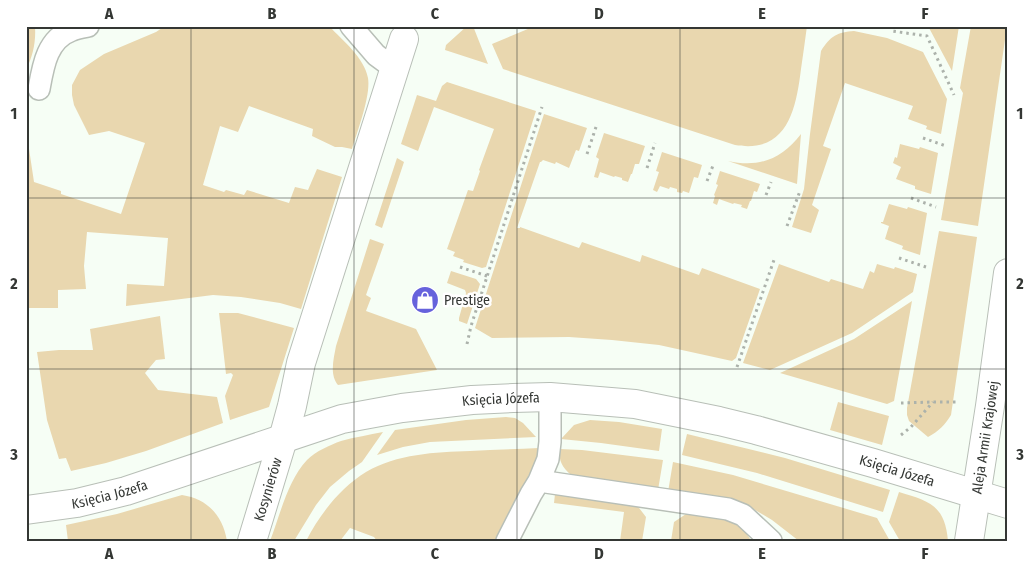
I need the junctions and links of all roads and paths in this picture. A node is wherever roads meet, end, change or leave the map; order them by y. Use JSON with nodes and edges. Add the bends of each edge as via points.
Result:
{"nodes":[{"id":1,"x":88,"y":26,"type":"edge"},
{"id":2,"x":351,"y":26,"type":"edge"},
{"id":3,"x":893,"y":26,"type":"edge"},
{"id":4,"x":406,"y":32,"type":"edge"},
{"id":5,"x":395,"y":69,"type":"junction"},
{"id":6,"x":39,"y":89,"type":"dead end"},
{"id":7,"x":954,"y":95,"type":"dead end"},
{"id":8,"x":542,"y":107,"type":"dead end"},
{"id":9,"x":597,"y":124,"type":"dead end"},
{"id":10,"x":923,"y":138,"type":"dead end"},
{"id":11,"x":655,"y":143,"type":"dead end"},
{"id":12,"x":946,"y":146,"type":"dead end"},
{"id":13,"x":587,"y":154,"type":"dead end"},
{"id":14,"x":714,"y":162,"type":"dead end"},
{"id":15,"x":647,"y":168,"type":"dead end"},
{"id":16,"x":707,"y":181,"type":"dead end"},
{"id":17,"x":771,"y":182,"type":"dead end"},
{"id":18,"x":800,"y":191,"type":"dead end"},
{"id":19,"x":766,"y":195,"type":"dead end"},
{"id":20,"x":911,"y":198,"type":"dead end"},
{"id":21,"x":936,"y":207,"type":"dead end"},
{"id":22,"x":787,"y":226,"type":"dead end"},
{"id":23,"x":775,"y":257,"type":"dead end"},
{"id":24,"x":899,"y":258,"type":"dead end"},
{"id":25,"x":460,"y":267,"type":"dead end"},
{"id":26,"x":926,"y":267,"type":"dead end"},
{"id":27,"x":1008,"y":273,"type":"edge"},
{"id":28,"x":487,"y":276,"type":"junction"},
{"id":29,"x":467,"y":344,"type":"dead end"},
{"id":30,"x":737,"y":367,"type":"dead end"},
{"id":31,"x":550,"y":397,"type":"junction"},
{"id":32,"x":933,"y":402,"type":"junction"},
{"id":33,"x":961,"y":402,"type":"dead end"},
{"id":34,"x":901,"y":404,"type":"dead end"},
{"id":35,"x":898,"y":438,"type":"dead end"},
{"id":36,"x":284,"y":439,"type":"junction"},
{"id":37,"x":539,"y":481,"type":"junction"},
{"id":38,"x":977,"y":494,"type":"junction"},
{"id":39,"x":1008,"y":504,"type":"edge"},
{"id":40,"x":26,"y":510,"type":"edge"},
{"id":41,"x":252,"y":541,"type":"edge"},
{"id":42,"x":507,"y":541,"type":"edge"},
{"id":43,"x":771,"y":541,"type":"edge"},
{"id":44,"x":970,"y":541,"type":"edge"}],
"edges":[{"from":1,"to":6,"type":"lane","via":[[71,30],[50,48]]},
{"from":2,"to":5,"type":"lane","via":[[376,55]]},
{"from":3,"to":7,"type":"path","via":[[892,31],[927,36]]},
{"from":4,"to":5,"type":"street","name":"Kosynierów"},
{"from":5,"to":36,"type":"street","name":"Kosynierów","via":[[301,364]]},
{"from":8,"to":28,"type":"path"},
{"from":9,"to":13,"type":"path"},
{"from":10,"to":12,"type":"path"},
{"from":11,"to":15,"type":"path"},
{"from":14,"to":16,"type":"path"},
{"from":17,"to":19,"type":"path"},
{"from":18,"to":22,"type":"path"},
{"from":20,"to":21,"type":"path"},
{"from":23,"to":30,"type":"path"},
{"from":24,"to":26,"type":"path"},
{"from":25,"to":28,"type":"path"},
{"from":27,"to":38,"type":"street","name":"Aleja Armii Krajowej"},
{"from":28,"to":29,"type":"path"},
{"from":31,"to":36,"type":"street","name":"Księcia Józefa","via":[[472,400],[402,408],[342,419]]},
{"from":31,"to":37,"type":"lane","via":[[548,459]]},
{"from":31,"to":38,"type":"street","name":"Księcia Józefa","via":[[635,404],[719,421]]},
{"from":32,"to":33,"type":"path"},
{"from":32,"to":34,"type":"path"},
{"from":32,"to":35,"type":"path"},
{"from":36,"to":40,"type":"street","name":"Księcia Józefa","via":[[126,491],[77,503]]},
{"from":36,"to":41,"type":"street","name":"Kosynierów"},
{"from":37,"to":42,"type":"lane"},
{"from":37,"to":43,"type":"lane","via":[[736,511]]},
{"from":38,"to":39,"type":"street","name":"Księcia Józefa"},
{"from":38,"to":44,"type":"street","name":"Aleja Armii Krajowej"}]}
